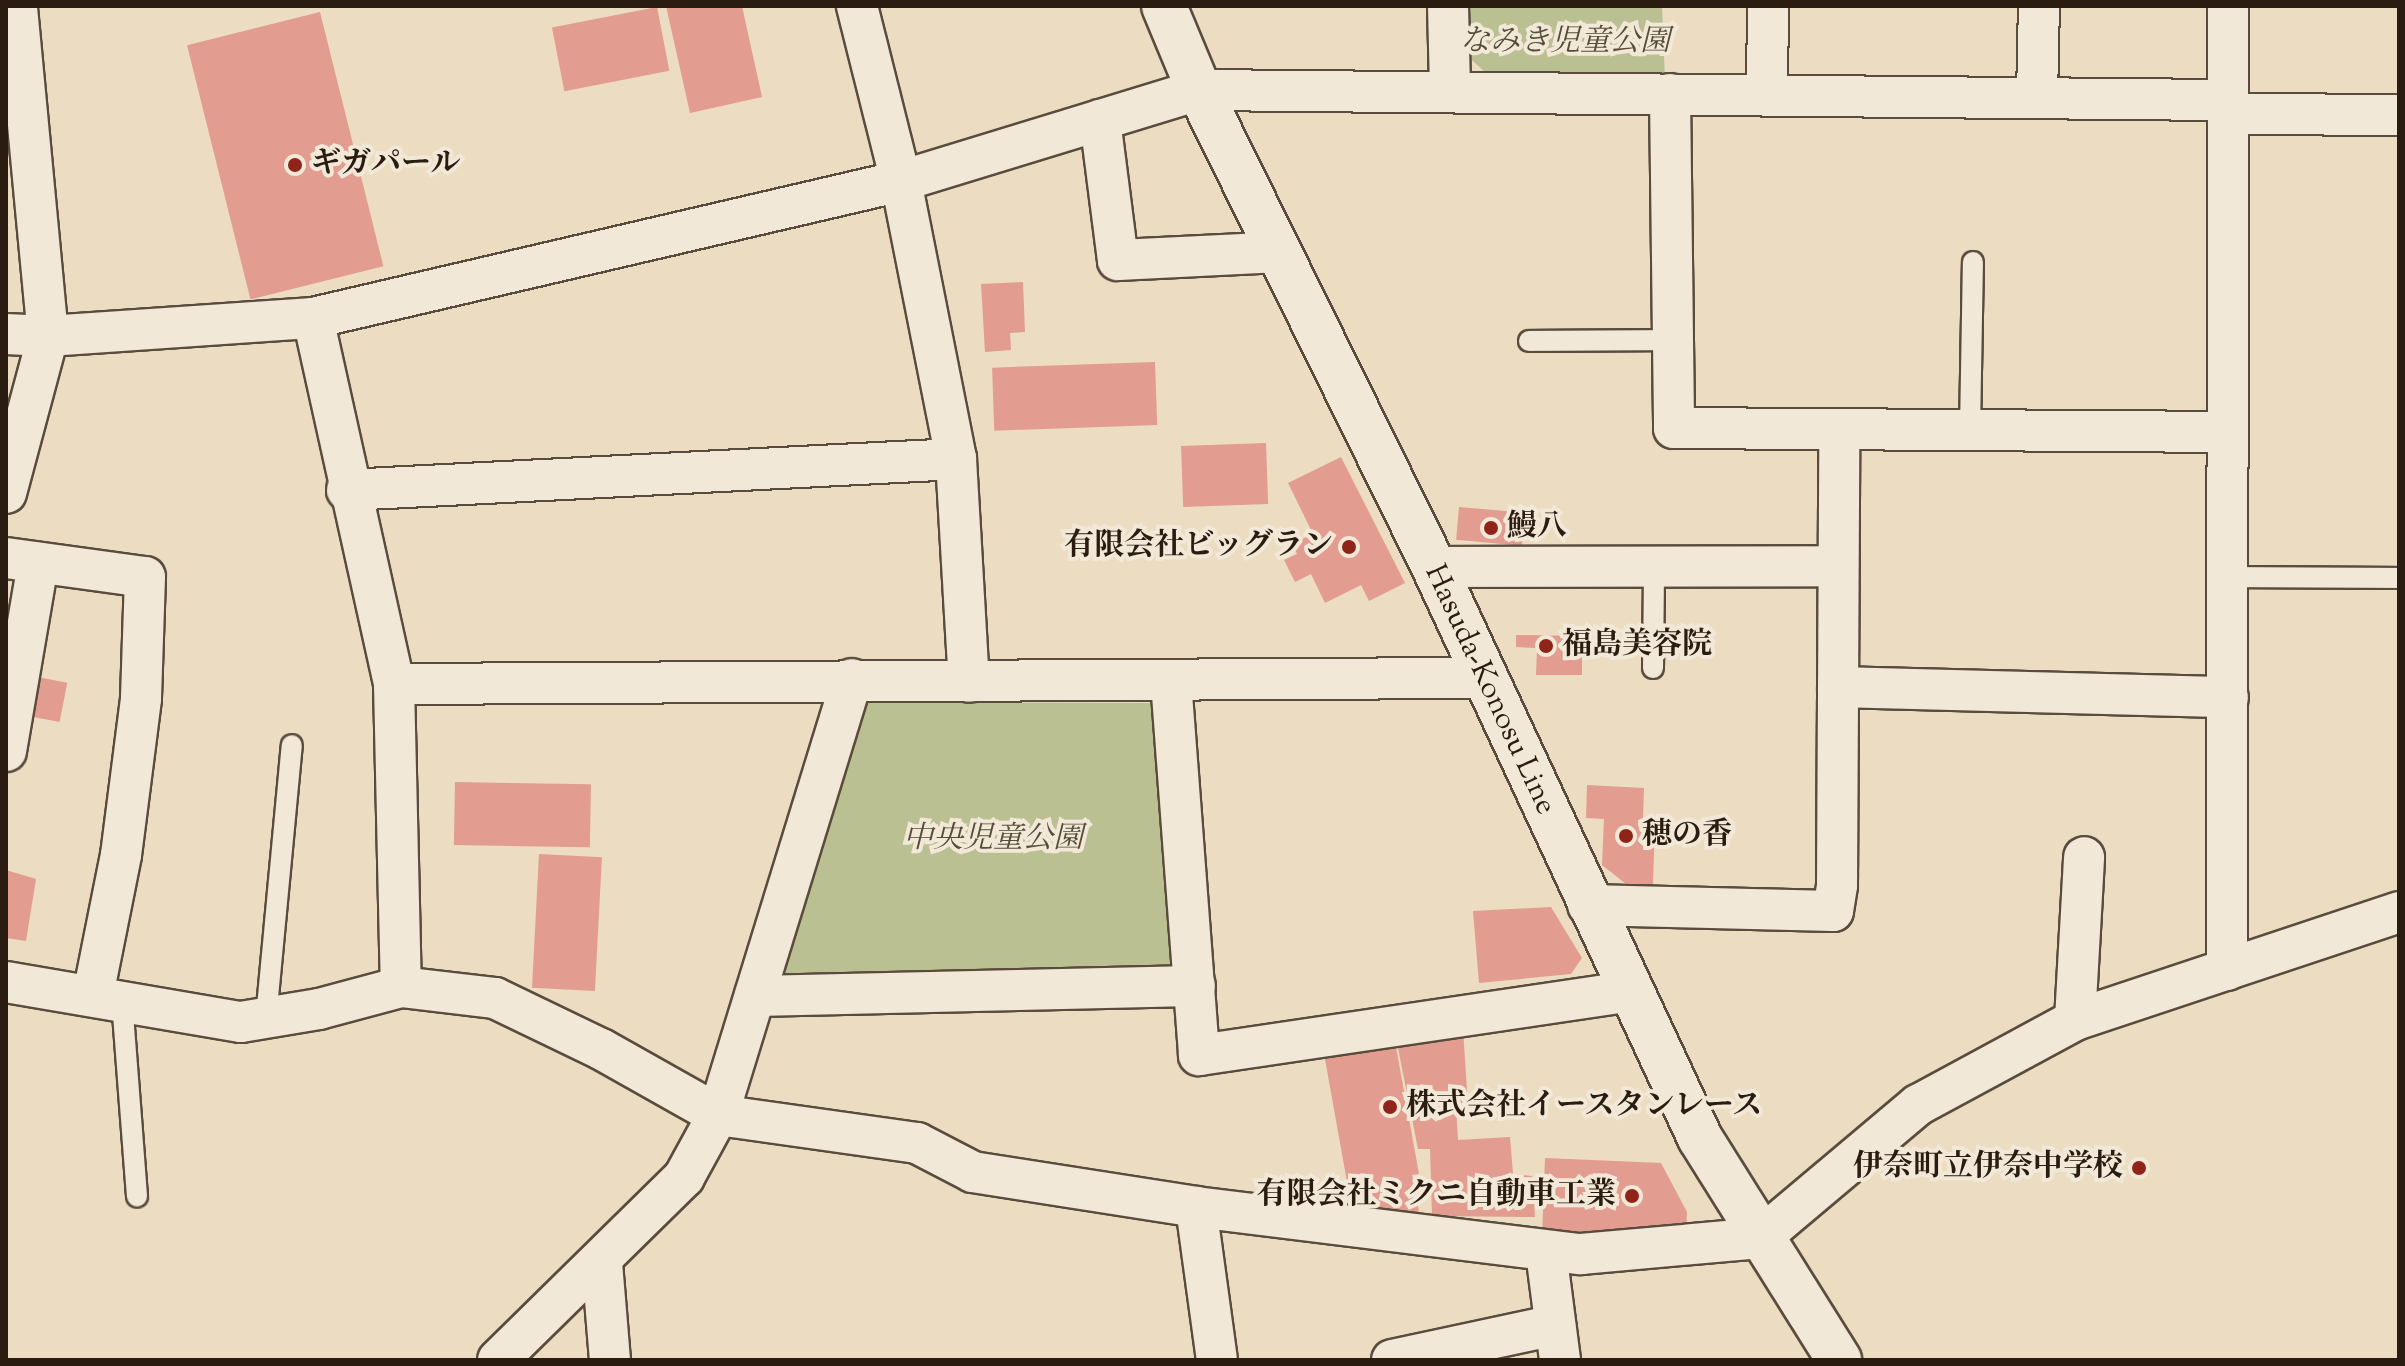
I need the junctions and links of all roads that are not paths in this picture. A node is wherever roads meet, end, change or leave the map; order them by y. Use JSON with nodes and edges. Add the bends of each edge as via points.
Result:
{"nodes":[{"id":1,"x":17,"y":6,"type":"edge"},
{"id":2,"x":857,"y":6,"type":"edge"},
{"id":3,"x":1164,"y":6,"type":"edge"},
{"id":4,"x":1448,"y":6,"type":"edge"},
{"id":5,"x":1768,"y":6,"type":"edge"},
{"id":6,"x":2039,"y":6,"type":"edge"},
{"id":7,"x":2228,"y":6,"type":"edge"},
{"id":8,"x":1199,"y":90,"type":"junction"},
{"id":9,"x":1450,"y":90,"type":"junction"},
{"id":10,"x":1670,"y":94,"type":"junction"},
{"id":11,"x":1767,"y":95,"type":"junction"},
{"id":12,"x":2037,"y":98,"type":"junction"},
{"id":13,"x":2228,"y":107,"type":"junction"},
{"id":14,"x":2399,"y":115,"type":"edge"},
{"id":15,"x":1100,"y":120,"type":"junction"},
{"id":16,"x":901,"y":181,"type":"junction"},
{"id":17,"x":1280,"y":252,"type":"junction"},
{"id":18,"x":1973,"y":262,"type":"dead end"},
{"id":19,"x":313,"y":318,"type":"junction"},
{"id":20,"x":6,"y":334,"type":"edge"},
{"id":21,"x":48,"y":336,"type":"junction"},
{"id":22,"x":1673,"y":340,"type":"junction"},
{"id":23,"x":1529,"y":341,"type":"dead end"},
{"id":24,"x":1839,"y":429,"type":"junction"},
{"id":25,"x":1970,"y":430,"type":"junction"},
{"id":26,"x":2228,"y":432,"type":"junction"},
{"id":27,"x":956,"y":459,"type":"junction"},
{"id":28,"x":347,"y":490,"type":"junction"},
{"id":29,"x":6,"y":493,"type":"edge"},
{"id":30,"x":22,"y":560,"type":"edge"},
{"id":31,"x":1838,"y":566,"type":"junction"},
{"id":32,"x":1434,"y":567,"type":"junction"},
{"id":33,"x":1654,"y":567,"type":"junction"},
{"id":34,"x":2228,"y":577,"type":"junction"},
{"id":35,"x":2399,"y":578,"type":"edge"},
{"id":36,"x":1653,"y":668,"type":"dead end"},
{"id":37,"x":1484,"y":678,"type":"junction"},
{"id":38,"x":852,"y":679,"type":"junction"},
{"id":39,"x":1171,"y":681,"type":"junction"},
{"id":40,"x":969,"y":682,"type":"junction"},
{"id":41,"x":394,"y":684,"type":"junction"},
{"id":42,"x":1838,"y":687,"type":"junction"},
{"id":43,"x":2228,"y":697,"type":"junction"},
{"id":44,"x":292,"y":745,"type":"dead end"},
{"id":45,"x":6,"y":751,"type":"edge"},
{"id":46,"x":2084,"y":857,"type":"dead end"},
{"id":47,"x":1588,"y":905,"type":"junction"},
{"id":48,"x":2399,"y":912,"type":"edge"},
{"id":49,"x":2227,"y":970,"type":"junction"},
{"id":50,"x":6,"y":982,"type":"edge"},
{"id":51,"x":1195,"y":986,"type":"junction"},
{"id":52,"x":401,"y":987,"type":"junction"},
{"id":53,"x":1631,"y":991,"type":"junction"},
{"id":54,"x":755,"y":996,"type":"junction"},
{"id":55,"x":107,"y":998,"type":"junction"},
{"id":56,"x":266,"y":1018,"type":"junction"},
{"id":57,"x":2075,"y":1020,"type":"junction"},
{"id":58,"x":718,"y":1115,"type":"junction"},
{"id":59,"x":137,"y":1196,"type":"dead end"},
{"id":60,"x":1196,"y":1207,"type":"junction"},
{"id":61,"x":1760,"y":1238,"type":"junction"},
{"id":62,"x":1546,"y":1252,"type":"junction"},
{"id":63,"x":602,"y":1263,"type":"junction"},
{"id":64,"x":1558,"y":1343,"type":"edge"},
{"id":65,"x":498,"y":1360,"type":"edge"},
{"id":66,"x":610,"y":1360,"type":"edge"},
{"id":67,"x":1217,"y":1360,"type":"edge"},
{"id":68,"x":1392,"y":1360,"type":"edge"},
{"id":69,"x":1839,"y":1360,"type":"edge"}],
"edges":[{"from":1,"to":21,"type":"street"},
{"from":2,"to":16,"type":"street"},
{"from":3,"to":8,"type":"main road","name":"Hasuda-Konosu Line"},
{"from":4,"to":9,"type":"street"},
{"from":5,"to":11,"type":"street"},
{"from":6,"to":12,"type":"street"},
{"from":7,"to":13,"type":"street"},
{"from":8,"to":9,"type":"street"},
{"from":8,"to":15,"type":"street"},
{"from":8,"to":17,"type":"main road","name":"Hasuda-Konosu Line"},
{"from":9,"to":10,"type":"street"},
{"from":10,"to":11,"type":"street"},
{"from":10,"to":22,"type":"street"},
{"from":11,"to":12,"type":"street"},
{"from":12,"to":13,"type":"street"},
{"from":13,"to":14,"type":"street"},
{"from":13,"to":26,"type":"street"},
{"from":15,"to":16,"type":"street"},
{"from":15,"to":17,"type":"street","via":[[1118,260]]},
{"from":16,"to":19,"type":"street"},
{"from":16,"to":27,"type":"street"},
{"from":17,"to":32,"type":"main road","name":"Hasuda-Konosu Line"},
{"from":18,"to":25,"type":"lane"},
{"from":19,"to":21,"type":"street"},
{"from":19,"to":28,"type":"street"},
{"from":20,"to":21,"type":"street"},
{"from":21,"to":29,"type":"street"},
{"from":22,"to":23,"type":"lane"},
{"from":22,"to":24,"type":"street","via":[[1674,428]]},
{"from":24,"to":25,"type":"street"},
{"from":24,"to":31,"type":"street"},
{"from":25,"to":26,"type":"street"},
{"from":26,"to":34,"type":"street"},
{"from":27,"to":28,"type":"street"},
{"from":27,"to":40,"type":"street"},
{"from":28,"to":41,"type":"street"},
{"from":30,"to":45,"type":"street"},
{"from":30,"to":55,"type":"street","via":[[145,577],[141,699]]},
{"from":31,"to":33,"type":"street"},
{"from":31,"to":42,"type":"street"},
{"from":32,"to":33,"type":"street"},
{"from":32,"to":37,"type":"main road","name":"Hasuda-Konosu Line"},
{"from":33,"to":36,"type":"lane"},
{"from":34,"to":35,"type":"lane"},
{"from":34,"to":43,"type":"street"},
{"from":37,"to":39,"type":"street"},
{"from":37,"to":47,"type":"main road","name":"Hasuda-Konosu Line"},
{"from":38,"to":40,"type":"street"},
{"from":38,"to":41,"type":"street"},
{"from":38,"to":54,"type":"street"},
{"from":39,"to":40,"type":"street"},
{"from":39,"to":51,"type":"street"},
{"from":41,"to":52,"type":"street"},
{"from":42,"to":43,"type":"street"},
{"from":42,"to":47,"type":"street","via":[[1833,911]]},
{"from":43,"to":49,"type":"street"},
{"from":44,"to":56,"type":"lane"},
{"from":46,"to":57,"type":"street"},
{"from":47,"to":53,"type":"main road","name":"Hasuda-Konosu Line"},
{"from":48,"to":49,"type":"street"},
{"from":49,"to":57,"type":"street"},
{"from":50,"to":55,"type":"street"},
{"from":51,"to":53,"type":"street","via":[[1199,1055]]},
{"from":51,"to":54,"type":"street"},
{"from":52,"to":56,"type":"street"},
{"from":52,"to":58,"type":"street","via":[[495,998]]},
{"from":53,"to":61,"type":"main road","name":"Hasuda-Konosu Line","via":[[1700,1138]]},
{"from":54,"to":58,"type":"street"},
{"from":55,"to":56,"type":"street","via":[[241,1022]]},
{"from":55,"to":59,"type":"lane"},
{"from":57,"to":61,"type":"street","via":[[1918,1105]]},
{"from":58,"to":60,"type":"street","via":[[917,1143],[973,1172]]},
{"from":58,"to":63,"type":"street","via":[[684,1177]]},
{"from":60,"to":62,"type":"street"},
{"from":60,"to":67,"type":"street"},
{"from":61,"to":62,"type":"street","via":[[1581,1254]]},
{"from":61,"to":69,"type":"main road","name":"Hasuda-Konosu Line"},
{"from":62,"to":64,"type":"street"},
{"from":63,"to":65,"type":"street"},
{"from":63,"to":66,"type":"street"},
{"from":64,"to":68,"type":"street"}]}
